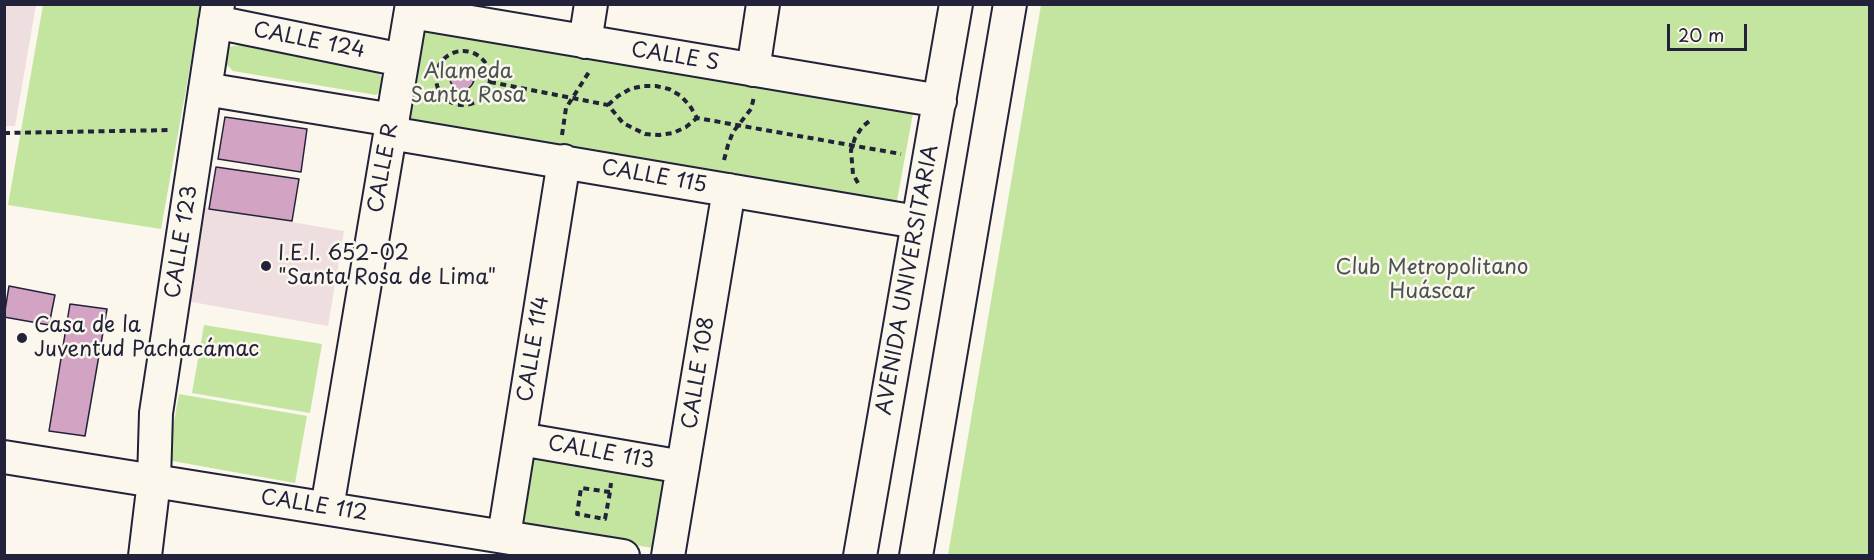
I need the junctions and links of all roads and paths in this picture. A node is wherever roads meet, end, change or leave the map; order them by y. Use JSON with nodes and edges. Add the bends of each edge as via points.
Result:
{"nodes":[{"id":1,"x":591,"y":4,"type":"edge"},
{"id":2,"x":763,"y":4,"type":"edge"},
{"id":3,"x":956,"y":4,"type":"edge"},
{"id":4,"x":1010,"y":4,"type":"edge"},
{"id":5,"x":411,"y":8,"type":"edge"},
{"id":6,"x":217,"y":13,"type":"edge"},
{"id":7,"x":585,"y":42,"type":"junction"},
{"id":8,"x":402,"y":60,"type":"junction"},
{"id":9,"x":753,"y":70,"type":"junction"},
{"id":10,"x":490,"y":82,"type":"junction"},
{"id":11,"x":205,"y":89,"type":"junction"},
{"id":12,"x":571,"y":99,"type":"junction"},
{"id":13,"x":939,"y":101,"type":"junction"},
{"id":14,"x":608,"y":105,"type":"junction"},
{"id":15,"x":878,"y":116,"type":"dead end"},
{"id":16,"x":697,"y":118,"type":"junction"},
{"id":17,"x":739,"y":125,"type":"junction"},
{"id":18,"x":391,"y":126,"type":"junction"},
{"id":19,"x":199,"y":129,"type":"junction"},
{"id":20,"x":5,"y":135,"type":"edge"},
{"id":21,"x":853,"y":145,"type":"junction"},
{"id":22,"x":903,"y":145,"type":"dead end"},
{"id":23,"x":902,"y":154,"type":"junction"},
{"id":24,"x":564,"y":161,"type":"junction"},
{"id":25,"x":900,"y":165,"type":"dead end"},
{"id":26,"x":858,"y":184,"type":"dead end"},
{"id":27,"x":729,"y":190,"type":"junction"},
{"id":28,"x":917,"y":222,"type":"junction"},
{"id":29,"x":520,"y":439,"type":"junction"},
{"id":30,"x":4,"y":457,"type":"edge"},
{"id":31,"x":683,"y":467,"type":"junction"},
{"id":32,"x":154,"y":481,"type":"junction"},
{"id":33,"x":610,"y":492,"type":"joint"},
{"id":34,"x":327,"y":508,"type":"junction"},
{"id":35,"x":504,"y":536,"type":"junction"},
{"id":36,"x":145,"y":555,"type":"edge"},
{"id":37,"x":623,"y":555,"type":"edge"},
{"id":38,"x":668,"y":555,"type":"edge"},
{"id":39,"x":860,"y":555,"type":"edge"},
{"id":40,"x":916,"y":555,"type":"edge"}],
"edges":[{"from":1,"to":7,"type":"street"},
{"from":2,"to":9,"type":"street"},
{"from":3,"to":13,"type":"street","name":"AVENIDA UNIVERSITARIA"},
{"from":4,"to":40,"type":"street"},
{"from":5,"to":7,"type":"street","name":"CALLE S"},
{"from":5,"to":8,"type":"street","name":"CALLE R"},
{"from":6,"to":8,"type":"street","name":"CALLE 124"},
{"from":6,"to":11,"type":"street","name":"CALLE 123"},
{"from":7,"to":9,"type":"street","name":"CALLE S"},
{"from":7,"to":12,"type":"path","via":[[588,75]]},
{"from":8,"to":18,"type":"street","name":"CALLE R"},
{"from":9,"to":13,"type":"street","name":"CALLE S"},
{"from":9,"to":17,"type":"path","via":[[754,101]]},
{"from":10,"to":10,"type":"path","via":[[481,57],[455,52],[441,64],[436,80],[443,96],[458,104],[475,102]]},
{"from":10,"to":12,"type":"path"},
{"from":11,"to":18,"type":"street","name":"CALLE 115"},
{"from":11,"to":19,"type":"street","name":"CALLE 123"},
{"from":12,"to":14,"type":"path"},
{"from":12,"to":24,"type":"path","via":[[563,119]]},
{"from":13,"to":28,"type":"street","name":"AVENIDA UNIVERSITARIA"},
{"from":14,"to":16,"type":"path","via":[[623,123],[645,134],[673,133]]},
{"from":14,"to":16,"type":"path","via":[[630,89],[656,86],[681,96]]},
{"from":15,"to":21,"type":"path","via":[[862,128]]},
{"from":16,"to":17,"type":"path"},
{"from":17,"to":21,"type":"path"},
{"from":17,"to":27,"type":"path","via":[[724,159]]},
{"from":18,"to":24,"type":"street","name":"CALLE 115"},
{"from":18,"to":34,"type":"street","name":"CALLE R"},
{"from":19,"to":20,"type":"path"},
{"from":19,"to":32,"type":"street","name":"CALLE 123","via":[[156,413]]},
{"from":21,"to":23,"type":"path"},
{"from":21,"to":26,"type":"path","via":[[850,162]]},
{"from":22,"to":23,"type":"path"},
{"from":23,"to":25,"type":"path"},
{"from":24,"to":27,"type":"street","name":"CALLE 115"},
{"from":24,"to":29,"type":"street","name":"CALLE 114"},
{"from":27,"to":28,"type":"street","name":"CALLE 115"},
{"from":27,"to":31,"type":"street","name":"CALLE 108"},
{"from":28,"to":39,"type":"street","name":"AVENIDA UNIVERSITARIA"},
{"from":29,"to":31,"type":"street","name":"CALLE 113"},
{"from":29,"to":35,"type":"street","name":"CALLE 114"},
{"from":30,"to":32,"type":"street","name":"CALLE 112"},
{"from":31,"to":38,"type":"street","name":"CALLE 108"},
{"from":32,"to":34,"type":"street","name":"CALLE 112"},
{"from":32,"to":36,"type":"street"},
{"from":33,"to":33,"type":"path","via":[[605,519],[577,514],[581,488]]},
{"from":34,"to":35,"type":"street","name":"CALLE 112"},
{"from":35,"to":37,"type":"street","name":"CALLE 112"}]}
